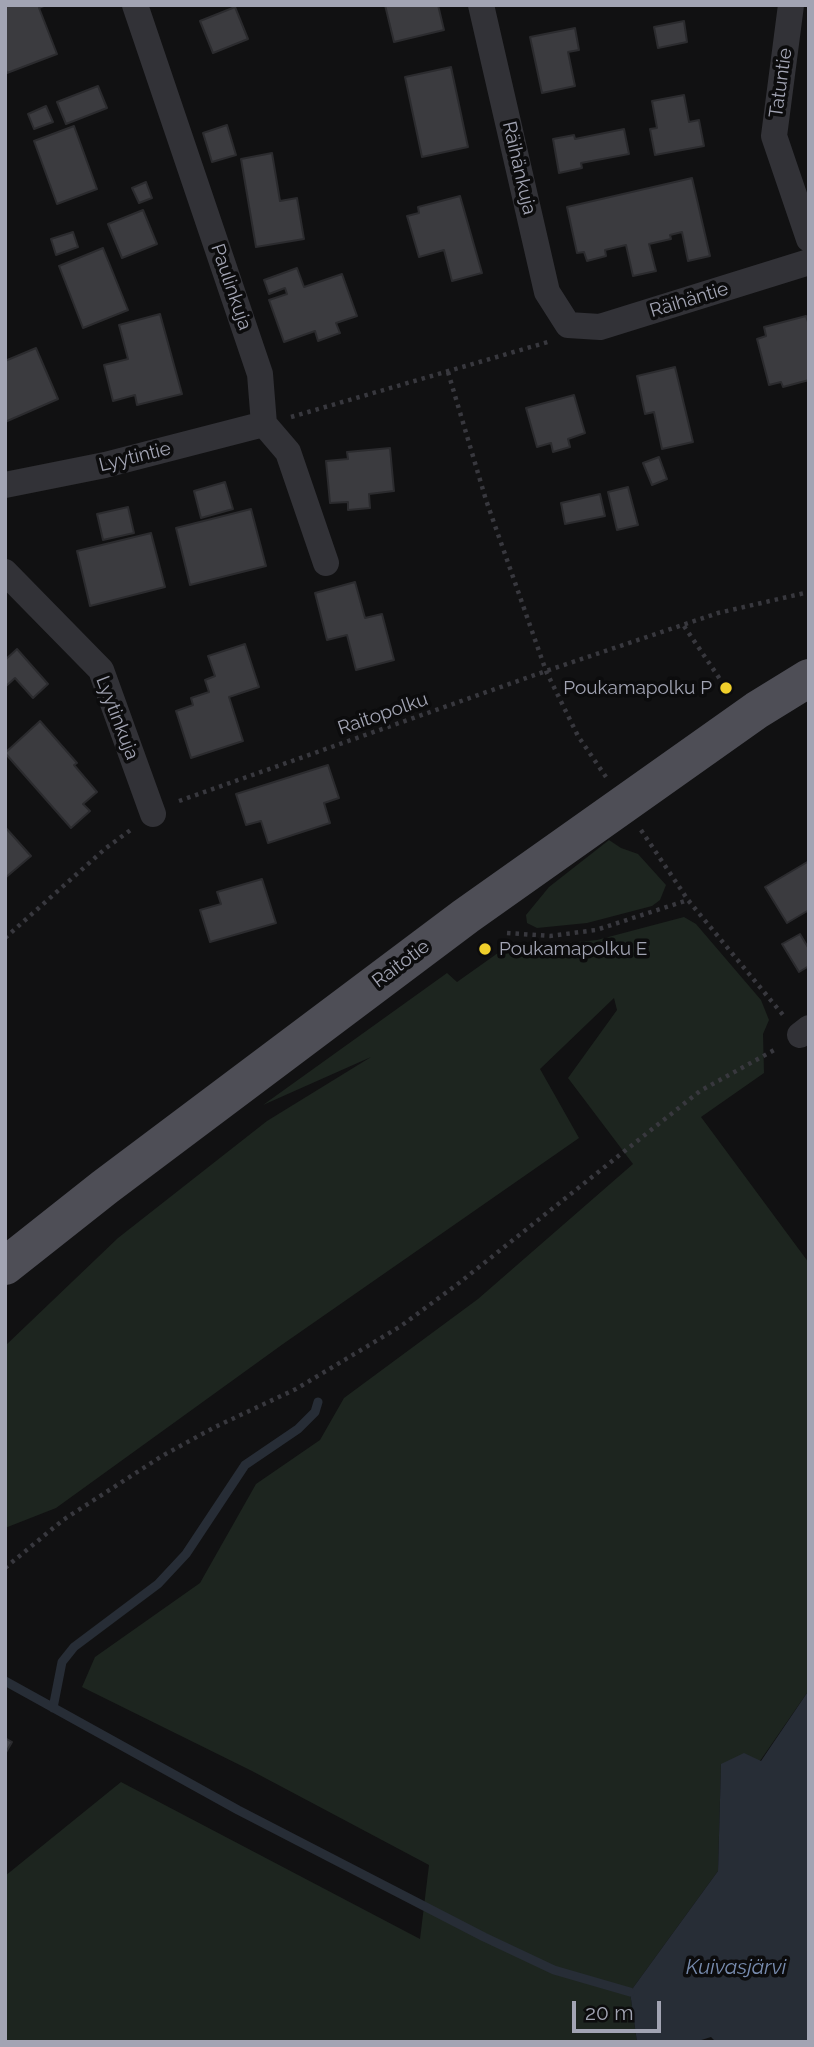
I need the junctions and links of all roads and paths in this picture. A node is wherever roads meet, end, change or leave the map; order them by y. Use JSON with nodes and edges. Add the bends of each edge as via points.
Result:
{"nodes":[{"id":1,"x":135,"y":5,"type":"edge"},
{"id":2,"x":481,"y":5,"type":"edge"},
{"id":3,"x":791,"y":5,"type":"edge"},
{"id":4,"x":809,"y":239,"type":"edge"},
{"id":5,"x":809,"y":262,"type":"edge"},
{"id":6,"x":568,"y":325,"type":"junction"},
{"id":7,"x":448,"y":372,"type":"junction"},
{"id":8,"x":264,"y":425,"type":"junction"},
{"id":9,"x":5,"y":485,"type":"edge"},
{"id":10,"x":326,"y":564,"type":"dead end"},
{"id":11,"x":5,"y":572,"type":"edge"},
{"id":12,"x":809,"y":592,"type":"edge"},
{"id":13,"x":684,"y":626,"type":"junction"},
{"id":14,"x":546,"y":671,"type":"junction"},
{"id":15,"x":809,"y":678,"type":"edge"},
{"id":16,"x":726,"y":688,"type":"dead end"},
{"id":17,"x":608,"y":780,"type":"dead end"},
{"id":18,"x":153,"y":814,"type":"junction"},
{"id":19,"x":635,"y":821,"type":"dead end"},
{"id":20,"x":688,"y":900,"type":"junction"},
{"id":21,"x":507,"y":933,"type":"dead end"},
{"id":22,"x":5,"y":938,"type":"edge"},
{"id":23,"x":804,"y":1032,"type":"edge"},
{"id":24,"x":5,"y":1266,"type":"edge"},
{"id":25,"x":5,"y":1568,"type":"edge"}],
"edges":[{"from":1,"to":8,"type":"street","name":"Paulinkuja","via":[[260,374]]},
{"from":2,"to":6,"type":"street","name":"Räihänkuja","via":[[547,292]]},
{"from":3,"to":4,"type":"street","name":"Tatuntie","via":[[774,136]]},
{"from":5,"to":6,"type":"street","name":"Räihäntie","via":[[600,327]]},
{"from":6,"to":7,"type":"path","via":[[556,340]]},
{"from":7,"to":8,"type":"path"},
{"from":7,"to":14,"type":"path","via":[[486,500]]},
{"from":8,"to":9,"type":"street","name":"Lyytintie"},
{"from":8,"to":10,"type":"street","via":[[288,452]]},
{"from":11,"to":18,"type":"street","name":"Lyytinkuja","via":[[101,670]]},
{"from":12,"to":13,"type":"path","name":"Raitopolku","via":[[718,613]]},
{"from":13,"to":14,"type":"path","name":"Raitopolku"},
{"from":13,"to":16,"type":"path"},
{"from":14,"to":17,"type":"path","via":[[578,736]]},
{"from":14,"to":18,"type":"path","name":"Raitopolku","via":[[187,797]]},
{"from":15,"to":24,"type":"main road","name":"Raitotie","via":[[745,718],[466,916]]},
{"from":18,"to":22,"type":"path","name":"Raitopolku","via":[[106,848]]},
{"from":19,"to":20,"type":"path"},
{"from":20,"to":21,"type":"path","via":[[596,930],[550,936]]},
{"from":20,"to":23,"type":"path"},
{"from":23,"to":25,"type":"path","via":[[701,1091],[401,1326],[296,1389],[162,1456],[63,1520]]}]}
